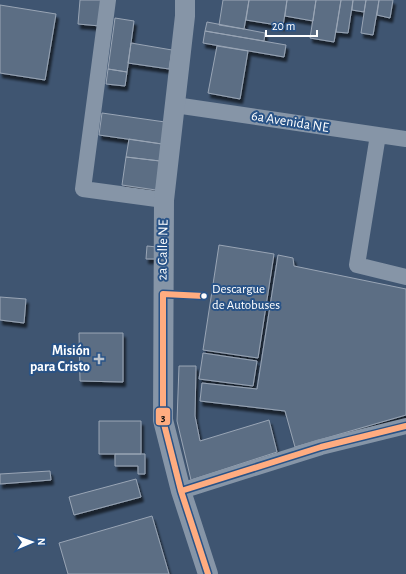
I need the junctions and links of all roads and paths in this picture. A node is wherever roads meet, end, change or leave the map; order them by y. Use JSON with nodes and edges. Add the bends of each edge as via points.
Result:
{"nodes":[{"id":1,"x":108,"y":0,"type":"edge"},
{"id":2,"x":200,"y":0,"type":"edge"},
{"id":3,"x":185,"y":8,"type":"edge"},
{"id":4,"x":175,"y":105,"type":"junction"},
{"id":5,"x":378,"y":135,"type":"junction"},
{"id":6,"x":406,"y":139,"type":"edge"},
{"id":7,"x":164,"y":200,"type":"junction"},
{"id":8,"x":406,"y":278,"type":"edge"},
{"id":9,"x":163,"y":294,"type":"junction"},
{"id":10,"x":204,"y":296,"type":"dead end"},
{"id":11,"x":406,"y":426,"type":"edge"},
{"id":12,"x":181,"y":491,"type":"junction"},
{"id":13,"x":208,"y":574,"type":"edge"}],
"edges":[{"from":1,"to":7,"type":"street","via":[[83,189]]},
{"from":2,"to":3,"type":"street"},
{"from":3,"to":4,"type":"street","name":"2a Calle NE"},
{"from":4,"to":5,"type":"street","name":"6a Avenida NE"},
{"from":4,"to":7,"type":"street","name":"2a Calle NE"},
{"from":5,"to":6,"type":"street","name":"6a Avenida NE"},
{"from":5,"to":8,"type":"street","via":[[357,265]]},
{"from":7,"to":9,"type":"street","name":"2a Calle NE"},
{"from":9,"to":10,"type":"lane"},
{"from":9,"to":12,"type":"street","name":"2a Calle NE","via":[[163,420]]},
{"from":11,"to":12,"type":"street","via":[[321,447]]},
{"from":12,"to":13,"type":"street","name":"2a Calle NE"}]}
